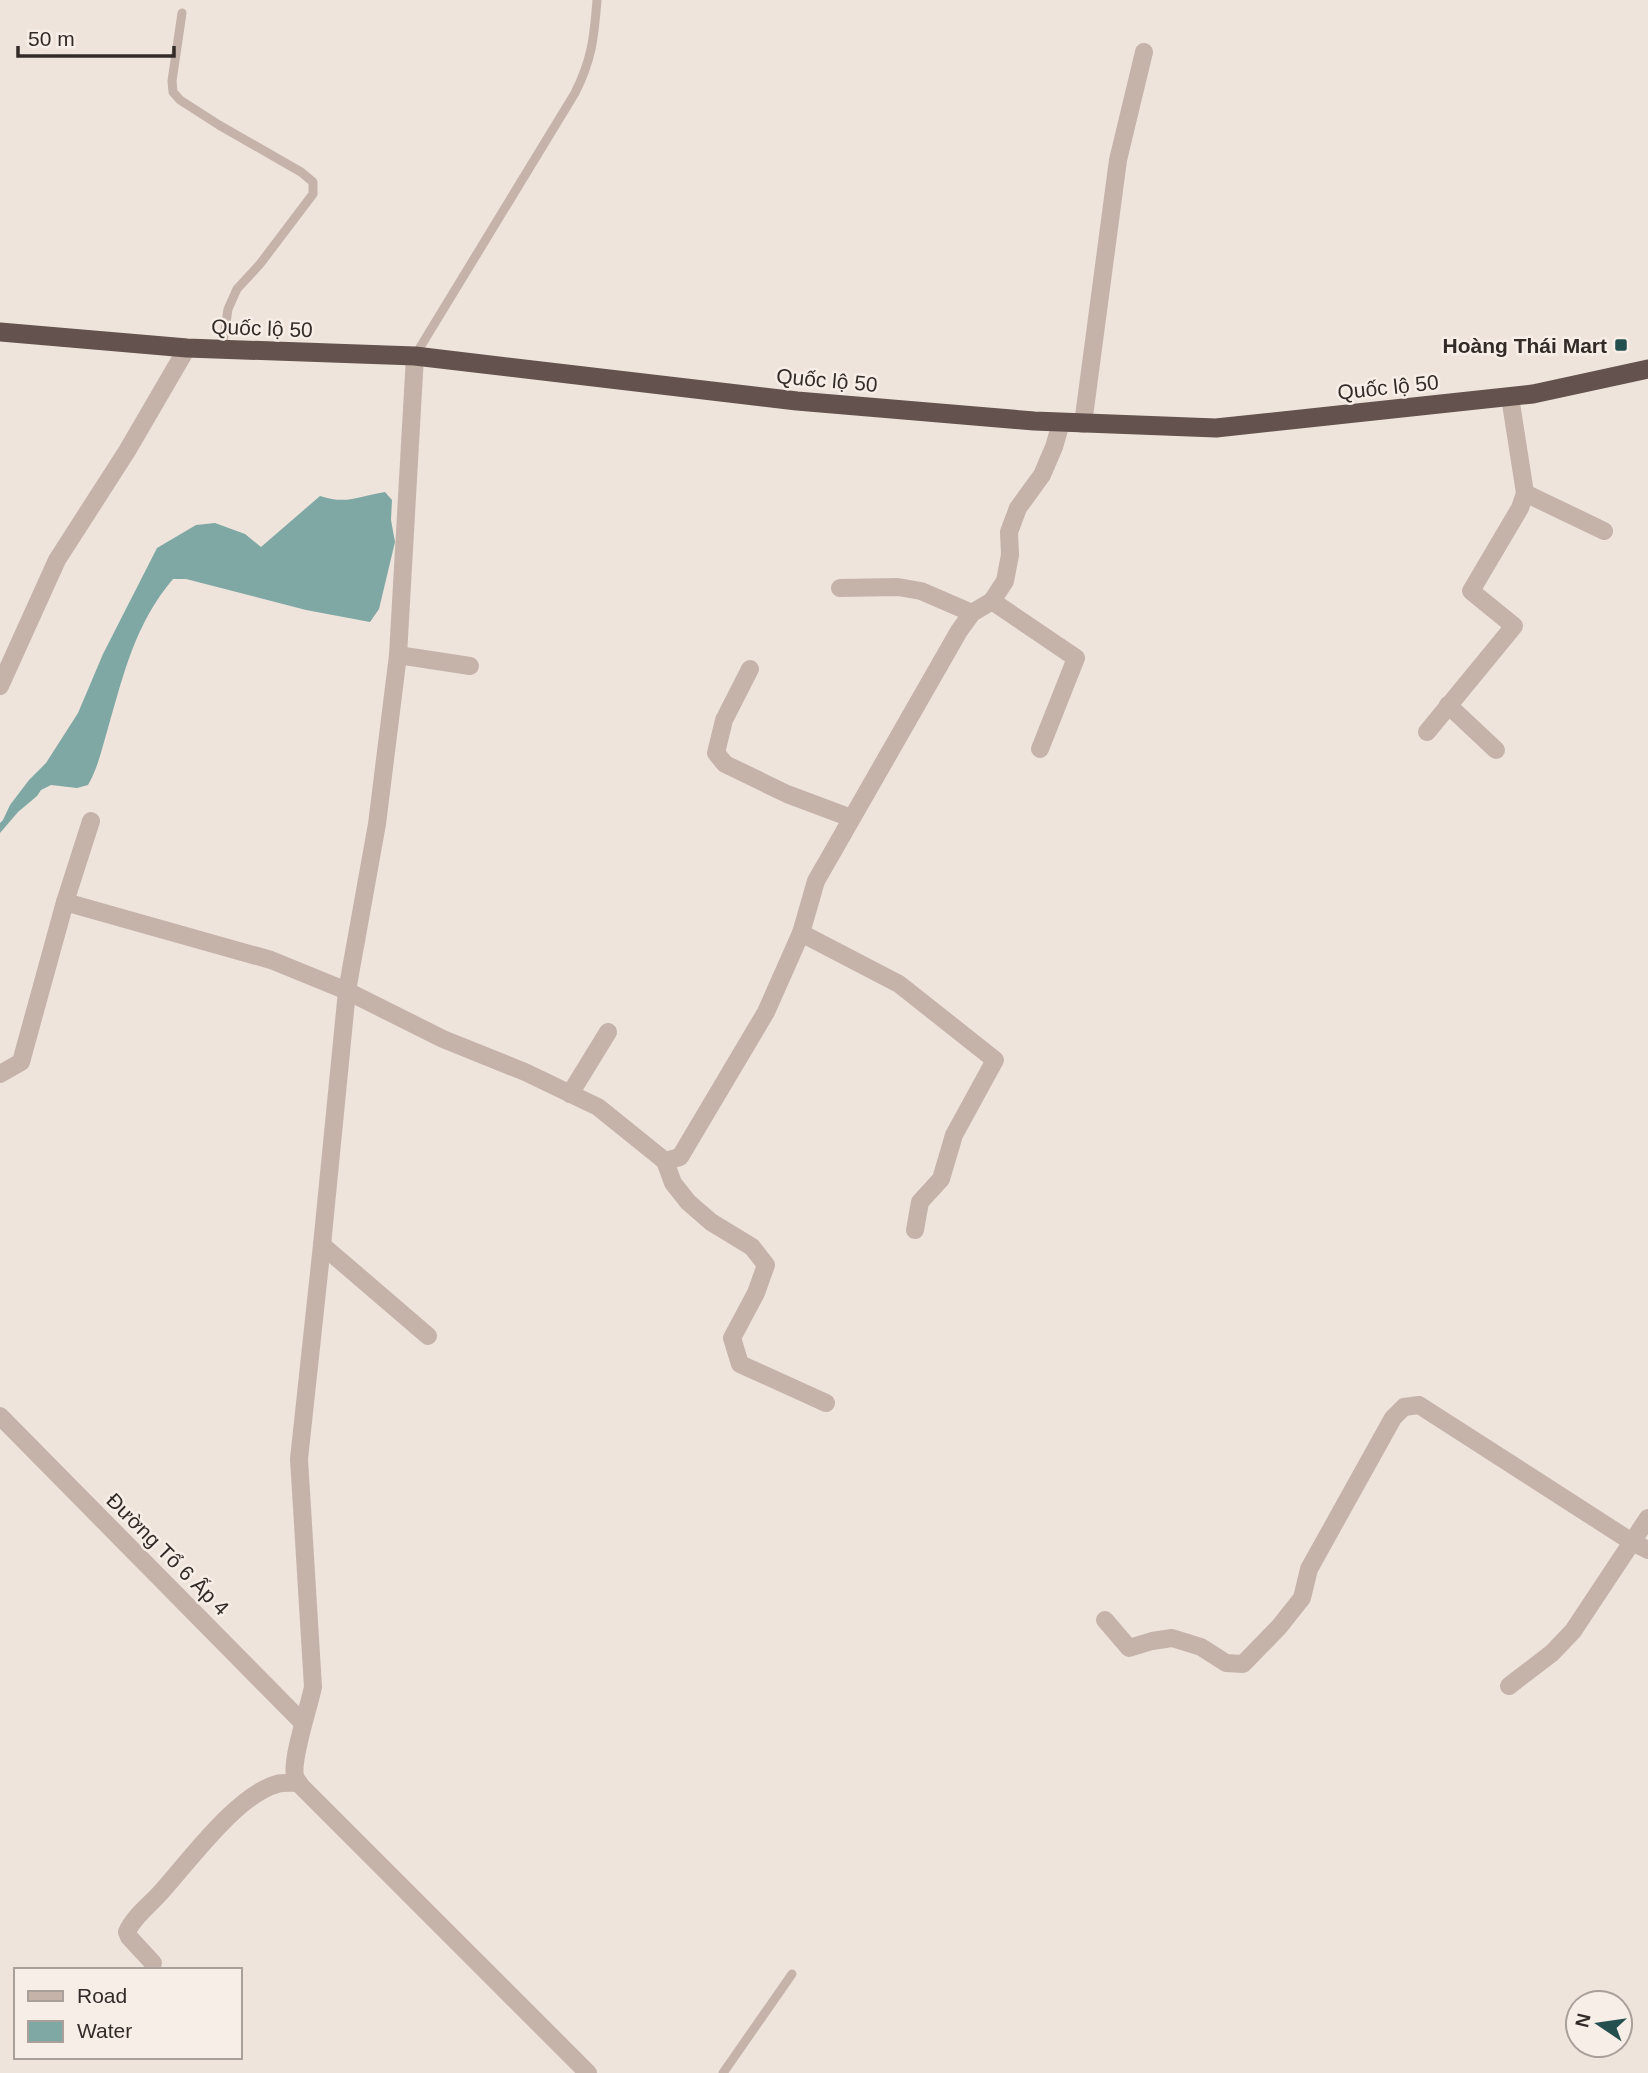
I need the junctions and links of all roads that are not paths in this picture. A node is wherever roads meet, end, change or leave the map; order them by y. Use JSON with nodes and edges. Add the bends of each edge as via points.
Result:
{"nodes":[{"id":1,"x":597,"y":0,"type":"edge"},
{"id":2,"x":183,"y":13,"type":"dead end"},
{"id":3,"x":1143,"y":52,"type":"dead end"},
{"id":4,"x":0,"y":332,"type":"edge"},
{"id":5,"x":187,"y":348,"type":"junction"},
{"id":6,"x":222,"y":349,"type":"junction"},
{"id":7,"x":415,"y":356,"type":"junction"},
{"id":8,"x":1648,"y":369,"type":"edge"},
{"id":9,"x":1510,"y":397,"type":"junction"},
{"id":10,"x":1061,"y":423,"type":"junction"},
{"id":11,"x":1083,"y":424,"type":"junction"},
{"id":12,"x":1525,"y":494,"type":"junction"},
{"id":13,"x":1604,"y":531,"type":"dead end"},
{"id":14,"x":840,"y":588,"type":"dead end"},
{"id":15,"x":992,"y":601,"type":"junction"},
{"id":16,"x":972,"y":613,"type":"junction"},
{"id":17,"x":398,"y":655,"type":"junction"},
{"id":18,"x":470,"y":666,"type":"dead end"},
{"id":19,"x":750,"y":669,"type":"dead end"},
{"id":20,"x":0,"y":686,"type":"edge"},
{"id":21,"x":1448,"y":705,"type":"junction"},
{"id":22,"x":1427,"y":732,"type":"dead end"},
{"id":23,"x":1040,"y":749,"type":"dead end"},
{"id":24,"x":1496,"y":750,"type":"dead end"},
{"id":25,"x":851,"y":818,"type":"junction"},
{"id":26,"x":91,"y":821,"type":"dead end"},
{"id":27,"x":65,"y":902,"type":"junction"},
{"id":28,"x":801,"y":933,"type":"junction"},
{"id":29,"x":347,"y":991,"type":"junction"},
{"id":30,"x":608,"y":1032,"type":"dead end"},
{"id":31,"x":0,"y":1074,"type":"edge"},
{"id":32,"x":570,"y":1094,"type":"junction"},
{"id":33,"x":665,"y":1161,"type":"junction"},
{"id":34,"x":915,"y":1230,"type":"dead end"},
{"id":35,"x":322,"y":1245,"type":"junction"},
{"id":36,"x":428,"y":1336,"type":"dead end"},
{"id":37,"x":826,"y":1403,"type":"dead end"},
{"id":38,"x":0,"y":1416,"type":"edge"},
{"id":39,"x":1648,"y":1518,"type":"edge"},
{"id":40,"x":1640,"y":1546,"type":"edge"},
{"id":41,"x":1105,"y":1620,"type":"dead end"},
{"id":42,"x":1509,"y":1686,"type":"dead end"},
{"id":43,"x":303,"y":1723,"type":"junction"},
{"id":44,"x":299,"y":1783,"type":"junction"},
{"id":45,"x":153,"y":1963,"type":"dead end"},
{"id":46,"x":792,"y":1974,"type":"dead end"},
{"id":47,"x":588,"y":2073,"type":"edge"},
{"id":48,"x":723,"y":2073,"type":"edge"}],
"edges":[{"from":1,"to":7,"type":"lane","via":[[594,36],[581,81]]},
{"from":2,"to":6,"type":"lane","via":[[173,92],[219,125],[301,172],[314,187],[237,289]]},
{"from":3,"to":11,"type":"street","via":[[1118,160]]},
{"from":4,"to":5,"type":"highway","name":"Quốc lộ 50"},
{"from":5,"to":6,"type":"highway","name":"Quốc lộ 50"},
{"from":5,"to":20,"type":"street","via":[[57,560]]},
{"from":6,"to":7,"type":"highway","name":"Quốc lộ 50"},
{"from":7,"to":10,"type":"highway","name":"Quốc lộ 50","via":[[797,401]]},
{"from":7,"to":17,"type":"street"},
{"from":8,"to":9,"type":"highway","name":"Quốc lộ 50"},
{"from":9,"to":11,"type":"highway","name":"Quốc lộ 50","via":[[1216,428]]},
{"from":9,"to":12,"type":"street"},
{"from":10,"to":11,"type":"highway","name":"Quốc lộ 50"},
{"from":10,"to":15,"type":"street","via":[[1042,475],[1018,508],[1009,532],[1005,581]]},
{"from":12,"to":13,"type":"street"},
{"from":12,"to":21,"type":"street","via":[[1471,591],[1514,626]]},
{"from":14,"to":16,"type":"street","via":[[921,591]]},
{"from":15,"to":16,"type":"street"},
{"from":15,"to":23,"type":"street","via":[[1076,658]]},
{"from":16,"to":25,"type":"street"},
{"from":17,"to":18,"type":"street"},
{"from":17,"to":29,"type":"street","via":[[377,824]]},
{"from":19,"to":25,"type":"street","via":[[724,720],[716,754],[725,764],[788,794]]},
{"from":21,"to":22,"type":"street"},
{"from":21,"to":24,"type":"street"},
{"from":25,"to":28,"type":"street","via":[[816,881]]},
{"from":26,"to":27,"type":"street"},
{"from":27,"to":29,"type":"street","via":[[271,960]]},
{"from":27,"to":31,"type":"street","via":[[21,1062]]},
{"from":28,"to":33,"type":"street","via":[[766,1012],[680,1157]]},
{"from":28,"to":34,"type":"street","via":[[899,984],[995,1060],[954,1135],[941,1179],[920,1202]]},
{"from":29,"to":32,"type":"street"},
{"from":29,"to":35,"type":"street"},
{"from":30,"to":32,"type":"street"},
{"from":32,"to":33,"type":"street","via":[[598,1107]]},
{"from":33,"to":37,"type":"street","via":[[673,1184],[688,1202],[752,1247],[766,1265],[732,1338],[740,1364]]},
{"from":35,"to":36,"type":"street"},
{"from":35,"to":43,"type":"street","via":[[299,1459],[313,1687]]},
{"from":38,"to":43,"type":"street","name":"Đường Tổ 6 Ấp 4"},
{"from":39,"to":40,"type":"street"},
{"from":40,"to":41,"type":"street","via":[[1419,1405],[1404,1407],[1393,1418],[1322,1544],[1309,1569],[1302,1598],[1243,1664],[1226,1663],[1201,1647],[1172,1638],[1129,1648]]},
{"from":40,"to":42,"type":"street","via":[[1573,1631]]},
{"from":43,"to":44,"type":"street","via":[[295,1764]]},
{"from":44,"to":45,"type":"street","via":[[278,1783],[242,1805],[130,1925],[130,1937]]},
{"from":44,"to":47,"type":"street"},
{"from":46,"to":48,"type":"lane"}]}
